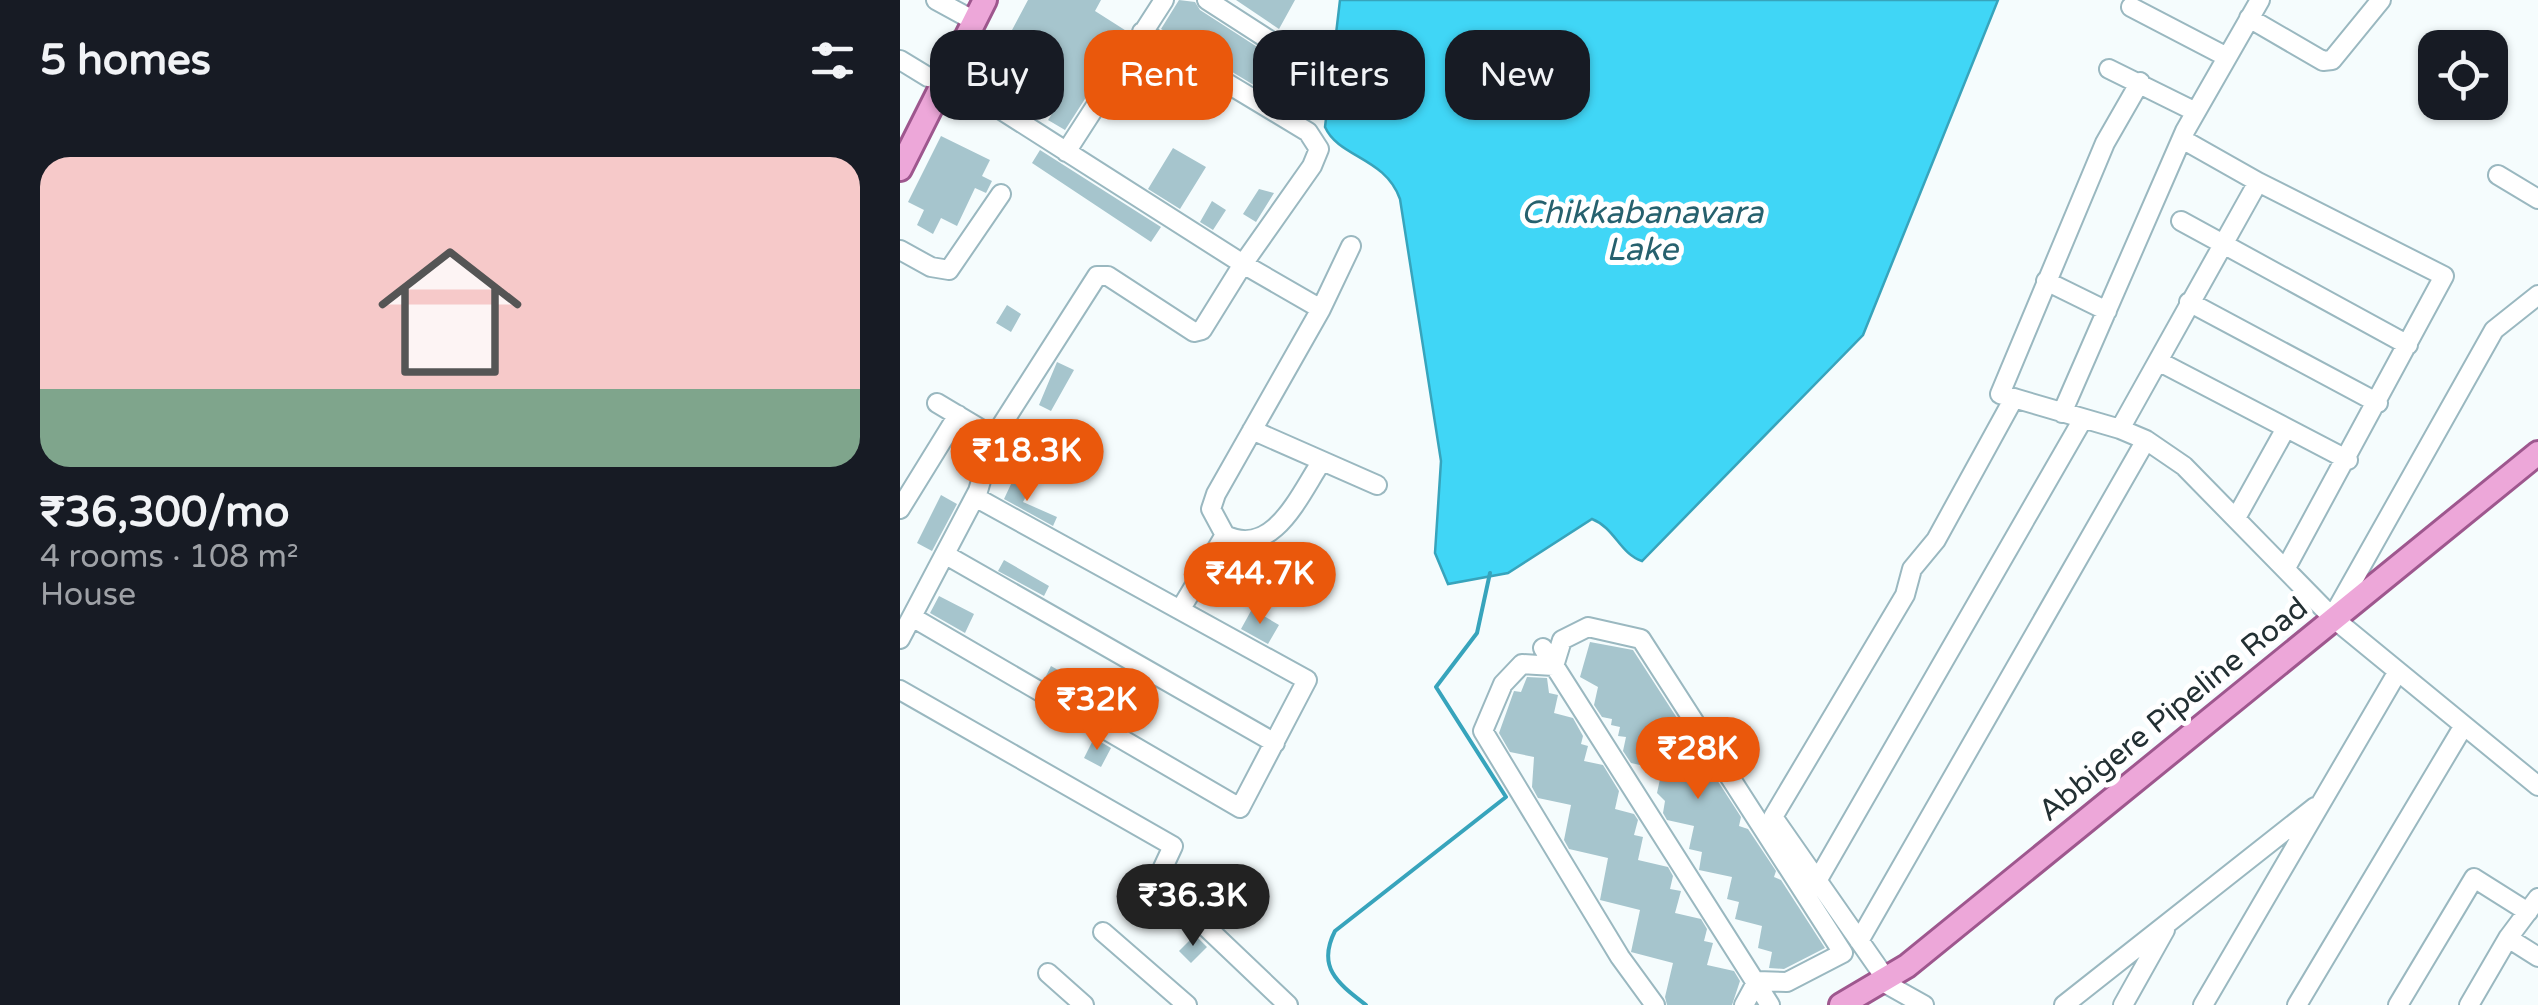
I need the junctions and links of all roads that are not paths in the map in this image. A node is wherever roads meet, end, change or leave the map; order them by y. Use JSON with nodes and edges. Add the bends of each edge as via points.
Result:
{"nodes":[{"id":1,"x":936,"y":0,"type":"edge"},
{"id":2,"x":985,"y":0,"type":"edge"},
{"id":3,"x":1164,"y":0,"type":"edge"},
{"id":4,"x":1207,"y":0,"type":"edge"},
{"id":5,"x":2260,"y":0,"type":"edge"},
{"id":6,"x":2381,"y":0,"type":"edge"},
{"id":7,"x":2131,"y":8,"type":"dead end"},
{"id":8,"x":2250,"y":18,"type":"junction"},
{"id":9,"x":972,"y":26,"type":"junction"},
{"id":10,"x":970,"y":30,"type":"edge"},
{"id":11,"x":1143,"y":30,"type":"edge"},
{"id":12,"x":1254,"y":30,"type":"edge"},
{"id":13,"x":2227,"y":58,"type":"junction"},
{"id":14,"x":900,"y":60,"type":"edge"},
{"id":15,"x":2109,"y":69,"type":"dead end"},
{"id":16,"x":930,"y":77,"type":"edge"},
{"id":17,"x":2140,"y":82,"type":"junction"},
{"id":18,"x":1233,"y":87,"type":"edge"},
{"id":19,"x":930,"y":103,"type":"edge"},
{"id":20,"x":2196,"y":112,"type":"junction"},
{"id":21,"x":1016,"y":120,"type":"edge"},
{"id":22,"x":1086,"y":120,"type":"edge"},
{"id":23,"x":2182,"y":139,"type":"junction"},
{"id":24,"x":906,"y":140,"type":"edge"},
{"id":25,"x":1066,"y":152,"type":"junction"},
{"id":26,"x":900,"y":169,"type":"edge"},
{"id":27,"x":2498,"y":175,"type":"dead end"},
{"id":28,"x":2258,"y":182,"type":"junction"},
{"id":29,"x":1001,"y":194,"type":"dead end"},
{"id":30,"x":2538,"y":199,"type":"edge"},
{"id":31,"x":2181,"y":221,"type":"dead end"},
{"id":32,"x":2225,"y":244,"type":"junction"},
{"id":33,"x":1351,"y":246,"type":"dead end"},
{"id":34,"x":900,"y":250,"type":"edge"},
{"id":35,"x":1243,"y":264,"type":"junction"},
{"id":36,"x":2046,"y":281,"type":"junction"},
{"id":37,"x":2538,"y":295,"type":"edge"},
{"id":38,"x":2189,"y":302,"type":"junction"},
{"id":39,"x":1321,"y":309,"type":"junction"},
{"id":40,"x":2107,"y":310,"type":"junction"},
{"id":41,"x":2408,"y":345,"type":"junction"},
{"id":42,"x":2158,"y":361,"type":"junction"},
{"id":43,"x":2014,"y":398,"type":"junction"},
{"id":44,"x":937,"y":402,"type":"dead end"},
{"id":45,"x":2378,"y":403,"type":"junction"},
{"id":46,"x":2062,"y":413,"type":"junction"},
{"id":47,"x":958,"y":415,"type":"junction"},
{"id":48,"x":2083,"y":419,"type":"junction"},
{"id":49,"x":2286,"y":428,"type":"junction"},
{"id":50,"x":2120,"y":429,"type":"junction"},
{"id":51,"x":1252,"y":430,"type":"junction"},
{"id":52,"x":994,"y":436,"type":"junction"},
{"id":53,"x":2146,"y":440,"type":"junction"},
{"id":54,"x":2538,"y":452,"type":"edge"},
{"id":55,"x":2348,"y":460,"type":"junction"},
{"id":56,"x":1322,"y":461,"type":"junction"},
{"id":57,"x":1377,"y":485,"type":"dead end"},
{"id":58,"x":975,"y":497,"type":"junction"},
{"id":59,"x":900,"y":509,"type":"edge"},
{"id":60,"x":2236,"y":518,"type":"junction"},
{"id":61,"x":1225,"y":534,"type":"junction"},
{"id":62,"x":946,"y":555,"type":"junction"},
{"id":63,"x":2287,"y":566,"type":"junction"},
{"id":64,"x":1180,"y":610,"type":"junction"},
{"id":65,"x":2332,"y":618,"type":"junction"},
{"id":66,"x":905,"y":625,"type":"edge"},
{"id":67,"x":1543,"y":648,"type":"dead end"},
{"id":68,"x":1554,"y":666,"type":"junction"},
{"id":69,"x":2398,"y":673,"type":"junction"},
{"id":70,"x":900,"y":690,"type":"edge"},
{"id":71,"x":2462,"y":727,"type":"junction"},
{"id":72,"x":1275,"y":742,"type":"junction"},
{"id":73,"x":2538,"y":786,"type":"edge"},
{"id":74,"x":2323,"y":800,"type":"junction"},
{"id":75,"x":1817,"y":881,"type":"junction"},
{"id":76,"x":2533,"y":905,"type":"edge"},
{"id":77,"x":2170,"y":920,"type":"junction"},
{"id":78,"x":1103,"y":932,"type":"dead end"},
{"id":79,"x":2508,"y":938,"type":"junction"},
{"id":80,"x":1859,"y":941,"type":"junction"},
{"id":81,"x":2538,"y":956,"type":"edge"},
{"id":82,"x":1048,"y":973,"type":"dead end"},
{"id":83,"x":1883,"y":979,"type":"junction"},
{"id":84,"x":1757,"y":981,"type":"junction"},
{"id":85,"x":1084,"y":1005,"type":"edge"},
{"id":86,"x":1187,"y":1005,"type":"edge"},
{"id":87,"x":1288,"y":1005,"type":"edge"},
{"id":88,"x":1655,"y":1005,"type":"edge"},
{"id":89,"x":1744,"y":1005,"type":"edge"},
{"id":90,"x":1770,"y":1005,"type":"edge"},
{"id":91,"x":1841,"y":1005,"type":"edge"},
{"id":92,"x":1924,"y":1005,"type":"edge"},
{"id":93,"x":2064,"y":1005,"type":"edge"},
{"id":94,"x":2123,"y":1005,"type":"edge"},
{"id":95,"x":2203,"y":1005,"type":"edge"},
{"id":96,"x":2298,"y":1005,"type":"edge"},
{"id":97,"x":2398,"y":1005,"type":"edge"},
{"id":98,"x":2469,"y":1005,"type":"edge"}],
"edges":[{"from":1,"to":9,"type":"street","via":[[970,18]]},
{"from":2,"to":9,"type":"main road"},
{"from":3,"to":11,"type":"street"},
{"from":4,"to":12,"type":"street"},
{"from":5,"to":8,"type":"street"},
{"from":6,"to":8,"type":"street","via":[[2332,60]]},
{"from":7,"to":13,"type":"street"},
{"from":8,"to":13,"type":"street"},
{"from":9,"to":10,"type":"main road"},
{"from":13,"to":20,"type":"street"},
{"from":14,"to":16,"type":"street"},
{"from":15,"to":17,"type":"street"},
{"from":17,"to":20,"type":"street"},
{"from":17,"to":36,"type":"street","via":[[2104,142]]},
{"from":18,"to":35,"type":"street","via":[[1308,132],[1318,149]]},
{"from":19,"to":24,"type":"main road"},
{"from":20,"to":23,"type":"street"},
{"from":21,"to":25,"type":"street"},
{"from":22,"to":25,"type":"street"},
{"from":23,"to":28,"type":"street"},
{"from":23,"to":40,"type":"street"},
{"from":24,"to":26,"type":"main road"},
{"from":25,"to":35,"type":"street"},
{"from":27,"to":30,"type":"street"},
{"from":28,"to":32,"type":"street"},
{"from":28,"to":41,"type":"street","via":[[2444,276]]},
{"from":29,"to":34,"type":"street","via":[[956,266],[931,267]]},
{"from":31,"to":32,"type":"street"},
{"from":32,"to":38,"type":"street"},
{"from":32,"to":41,"type":"street"},
{"from":33,"to":39,"type":"street"},
{"from":35,"to":39,"type":"street"},
{"from":35,"to":52,"type":"street","via":[[1202,330],[1194,332],[1108,276],[1097,276]]},
{"from":36,"to":40,"type":"street"},
{"from":36,"to":43,"type":"street","via":[[2000,394]]},
{"from":37,"to":65,"type":"street","via":[[2494,330]]},
{"from":38,"to":42,"type":"street"},
{"from":38,"to":45,"type":"street"},
{"from":39,"to":51,"type":"street"},
{"from":40,"to":46,"type":"street"},
{"from":41,"to":45,"type":"street"},
{"from":42,"to":49,"type":"street"},
{"from":42,"to":50,"type":"street"},
{"from":43,"to":46,"type":"street"},
{"from":43,"to":75,"type":"street","via":[[1773,817]]},
{"from":44,"to":47,"type":"street"},
{"from":45,"to":55,"type":"street"},
{"from":46,"to":48,"type":"street"},
{"from":47,"to":52,"type":"street"},
{"from":47,"to":59,"type":"street"},
{"from":48,"to":50,"type":"street"},
{"from":48,"to":75,"type":"street"},
{"from":49,"to":55,"type":"street"},
{"from":49,"to":60,"type":"street"},
{"from":50,"to":53,"type":"street"},
{"from":51,"to":56,"type":"street"},
{"from":51,"to":61,"type":"street","via":[[1211,509]]},
{"from":52,"to":58,"type":"street"},
{"from":53,"to":60,"type":"street","via":[[2184,466]]},
{"from":53,"to":80,"type":"street"},
{"from":54,"to":65,"type":"main road","name":"Abbigere Pipeline Road"},
{"from":55,"to":63,"type":"street"},
{"from":56,"to":57,"type":"street"},
{"from":56,"to":61,"type":"street","via":[[1274,533]]},
{"from":58,"to":62,"type":"street"},
{"from":58,"to":64,"type":"street"},
{"from":60,"to":63,"type":"street"},
{"from":61,"to":64,"type":"street"},
{"from":62,"to":66,"type":"street"},
{"from":62,"to":72,"type":"street"},
{"from":63,"to":65,"type":"street"},
{"from":64,"to":72,"type":"street","via":[[1307,680]]},
{"from":65,"to":69,"type":"street"},
{"from":65,"to":83,"type":"main road","name":"Abbigere Pipeline Road"},
{"from":66,"to":72,"type":"street","via":[[1240,808]]},
{"from":67,"to":68,"type":"street"},
{"from":68,"to":84,"type":"street"},
{"from":68,"to":84,"type":"street","via":[[1562,640],[1588,626],[1642,639],[1844,953],[1787,982]]},
{"from":68,"to":88,"type":"street","via":[[1522,664],[1503,684],[1483,731]]},
{"from":69,"to":71,"type":"street"},
{"from":69,"to":74,"type":"street"},
{"from":70,"to":87,"type":"street","via":[[1173,846],[1160,874],[1164,887]]},
{"from":71,"to":73,"type":"street"},
{"from":71,"to":96,"type":"street"},
{"from":74,"to":77,"type":"street"},
{"from":74,"to":95,"type":"street"},
{"from":75,"to":80,"type":"street"},
{"from":76,"to":79,"type":"street"},
{"from":76,"to":97,"type":"street","via":[[2474,878]]},
{"from":77,"to":93,"type":"street"},
{"from":77,"to":94,"type":"street"},
{"from":78,"to":86,"type":"street"},
{"from":79,"to":81,"type":"street"},
{"from":79,"to":98,"type":"street"},
{"from":80,"to":83,"type":"street"},
{"from":82,"to":85,"type":"street"},
{"from":83,"to":91,"type":"main road","name":"Abbigere Pipeline Road"},
{"from":83,"to":92,"type":"street"},
{"from":84,"to":89,"type":"street"},
{"from":84,"to":90,"type":"street"}]}
